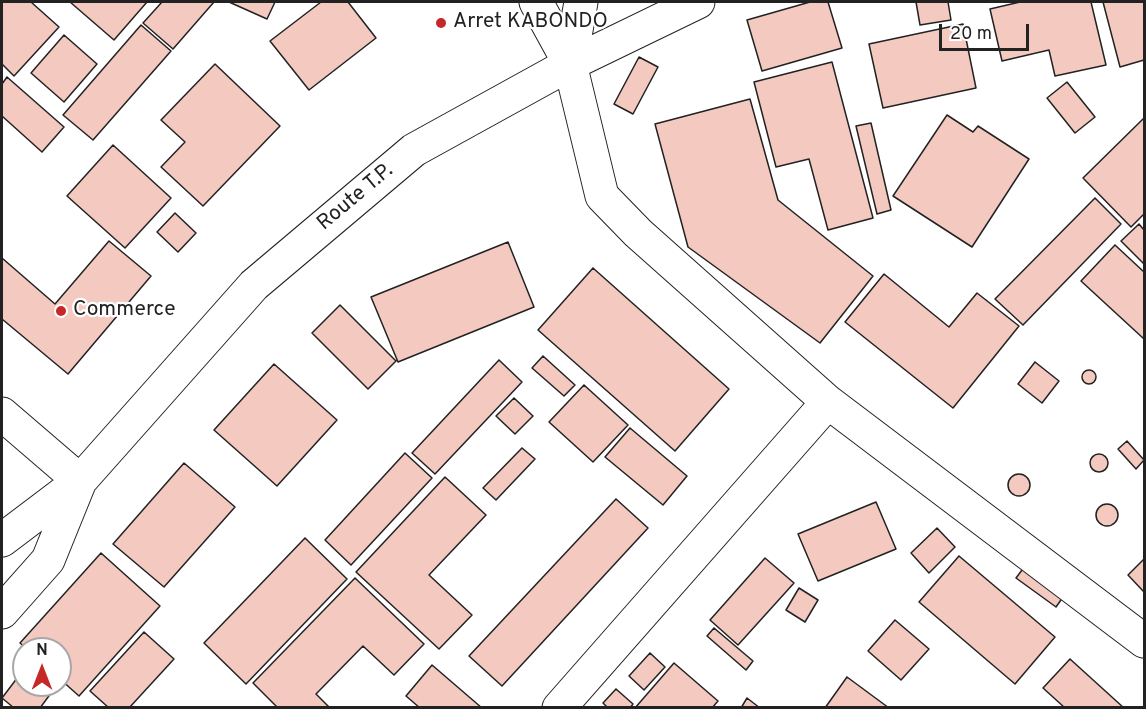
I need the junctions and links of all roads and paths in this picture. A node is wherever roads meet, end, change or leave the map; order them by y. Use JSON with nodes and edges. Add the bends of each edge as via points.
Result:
{"nodes":[{"id":1,"x":536,"y":2,"type":"edge"},
{"id":2,"x":581,"y":2,"type":"edge"},
{"id":3,"x":698,"y":2,"type":"edge"},
{"id":4,"x":570,"y":64,"type":"junction"},
{"id":5,"x":828,"y":402,"type":"junction"},
{"id":6,"x":2,"y":414,"type":"edge"},
{"id":7,"x":80,"y":481,"type":"junction"},
{"id":8,"x":2,"y":540,"type":"edge"},
{"id":9,"x":2,"y":612,"type":"edge"},
{"id":10,"x":1144,"y":641,"type":"edge"},
{"id":11,"x":559,"y":708,"type":"edge"}],
"edges":[{"from":1,"to":4,"type":"street"},
{"from":2,"to":4,"type":"street"},
{"from":3,"to":4,"type":"street","name":"Route T.P."},
{"from":4,"to":5,"type":"street","via":[[602,196],[638,233]]},
{"from":4,"to":7,"type":"street","name":"Route T.P.","via":[[414,150],[345,206],[254,285]]},
{"from":5,"to":10,"type":"street"},
{"from":5,"to":11,"type":"street"},
{"from":6,"to":7,"type":"street"},
{"from":7,"to":8,"type":"street","name":"Route T.P."},
{"from":7,"to":9,"type":"street","name":"Route T.P.","via":[[48,560]]}]}
